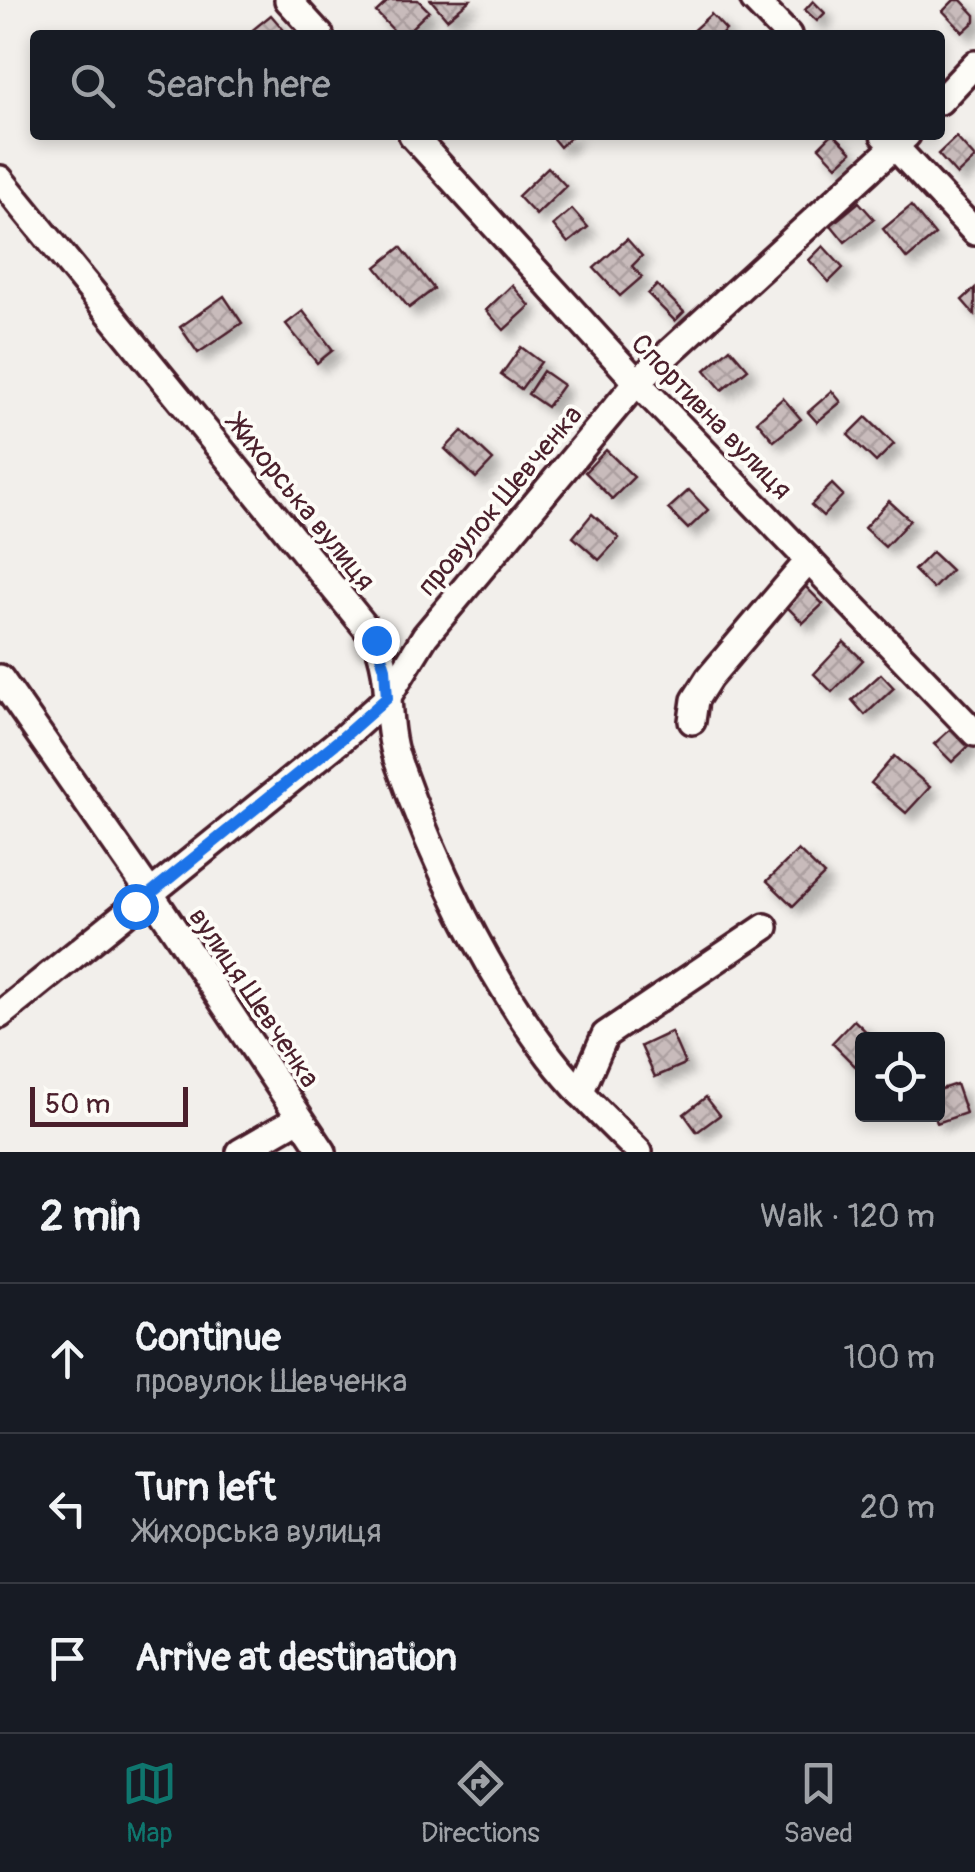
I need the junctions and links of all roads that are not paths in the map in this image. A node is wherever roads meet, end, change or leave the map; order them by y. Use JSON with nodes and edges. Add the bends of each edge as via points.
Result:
{"nodes":[{"id":1,"x":288,"y":0,"type":"edge"},
{"id":2,"x":754,"y":0,"type":"edge"},
{"id":3,"x":315,"y":30,"type":"edge"},
{"id":4,"x":783,"y":30,"type":"edge"},
{"id":5,"x":975,"y":64,"type":"edge"},
{"id":6,"x":945,"y":96,"type":"edge"},
{"id":7,"x":417,"y":140,"type":"edge"},
{"id":8,"x":894,"y":140,"type":"edge"},
{"id":9,"x":896,"y":140,"type":"edge"},
{"id":10,"x":0,"y":179,"type":"edge"},
{"id":11,"x":975,"y":232,"type":"edge"},
{"id":12,"x":637,"y":382,"type":"junction"},
{"id":13,"x":809,"y":560,"type":"junction"},
{"id":14,"x":0,"y":678,"type":"edge"},
{"id":15,"x":387,"y":698,"type":"junction"},
{"id":16,"x":692,"y":721,"type":"dead end"},
{"id":17,"x":975,"y":732,"type":"edge"},
{"id":18,"x":150,"y":893,"type":"junction"},
{"id":19,"x":765,"y":927,"type":"dead end"},
{"id":20,"x":0,"y":1015,"type":"edge"},
{"id":21,"x":580,"y":1093,"type":"junction"},
{"id":22,"x":299,"y":1118,"type":"junction"},
{"id":23,"x":240,"y":1152,"type":"edge"},
{"id":24,"x":323,"y":1152,"type":"edge"},
{"id":25,"x":639,"y":1152,"type":"edge"}],
"edges":[{"from":1,"to":3,"type":"street"},
{"from":2,"to":4,"type":"street"},
{"from":5,"to":6,"type":"street"},
{"from":7,"to":12,"type":"street","name":"Спортивна вулиця"},
{"from":8,"to":12,"type":"street","name":"провулок Шевченка"},
{"from":9,"to":11,"type":"street"},
{"from":10,"to":15,"type":"street","name":"Жихорська вулиця","via":[[376,640]]},
{"from":12,"to":13,"type":"street","name":"Спортивна вулиця"},
{"from":12,"to":15,"type":"street","name":"провулок Шевченка","via":[[425,636]]},
{"from":13,"to":16,"type":"street","via":[[709,678]]},
{"from":13,"to":17,"type":"street","name":"Спортивна вулиця"},
{"from":14,"to":18,"type":"street","name":"вулиця Шевченка"},
{"from":15,"to":18,"type":"street","name":"провулок Шевченка"},
{"from":15,"to":21,"type":"street","name":"Жихорська вулиця","via":[[396,756],[435,857],[502,983]]},
{"from":18,"to":20,"type":"street","name":"провулок Шевченка"},
{"from":18,"to":22,"type":"street","name":"вулиця Шевченка"},
{"from":19,"to":21,"type":"street","via":[[605,1034]]},
{"from":21,"to":25,"type":"street","name":"Жихорська вулиця"},
{"from":22,"to":23,"type":"street"},
{"from":22,"to":24,"type":"street","name":"вулиця Шевченка"}]}
